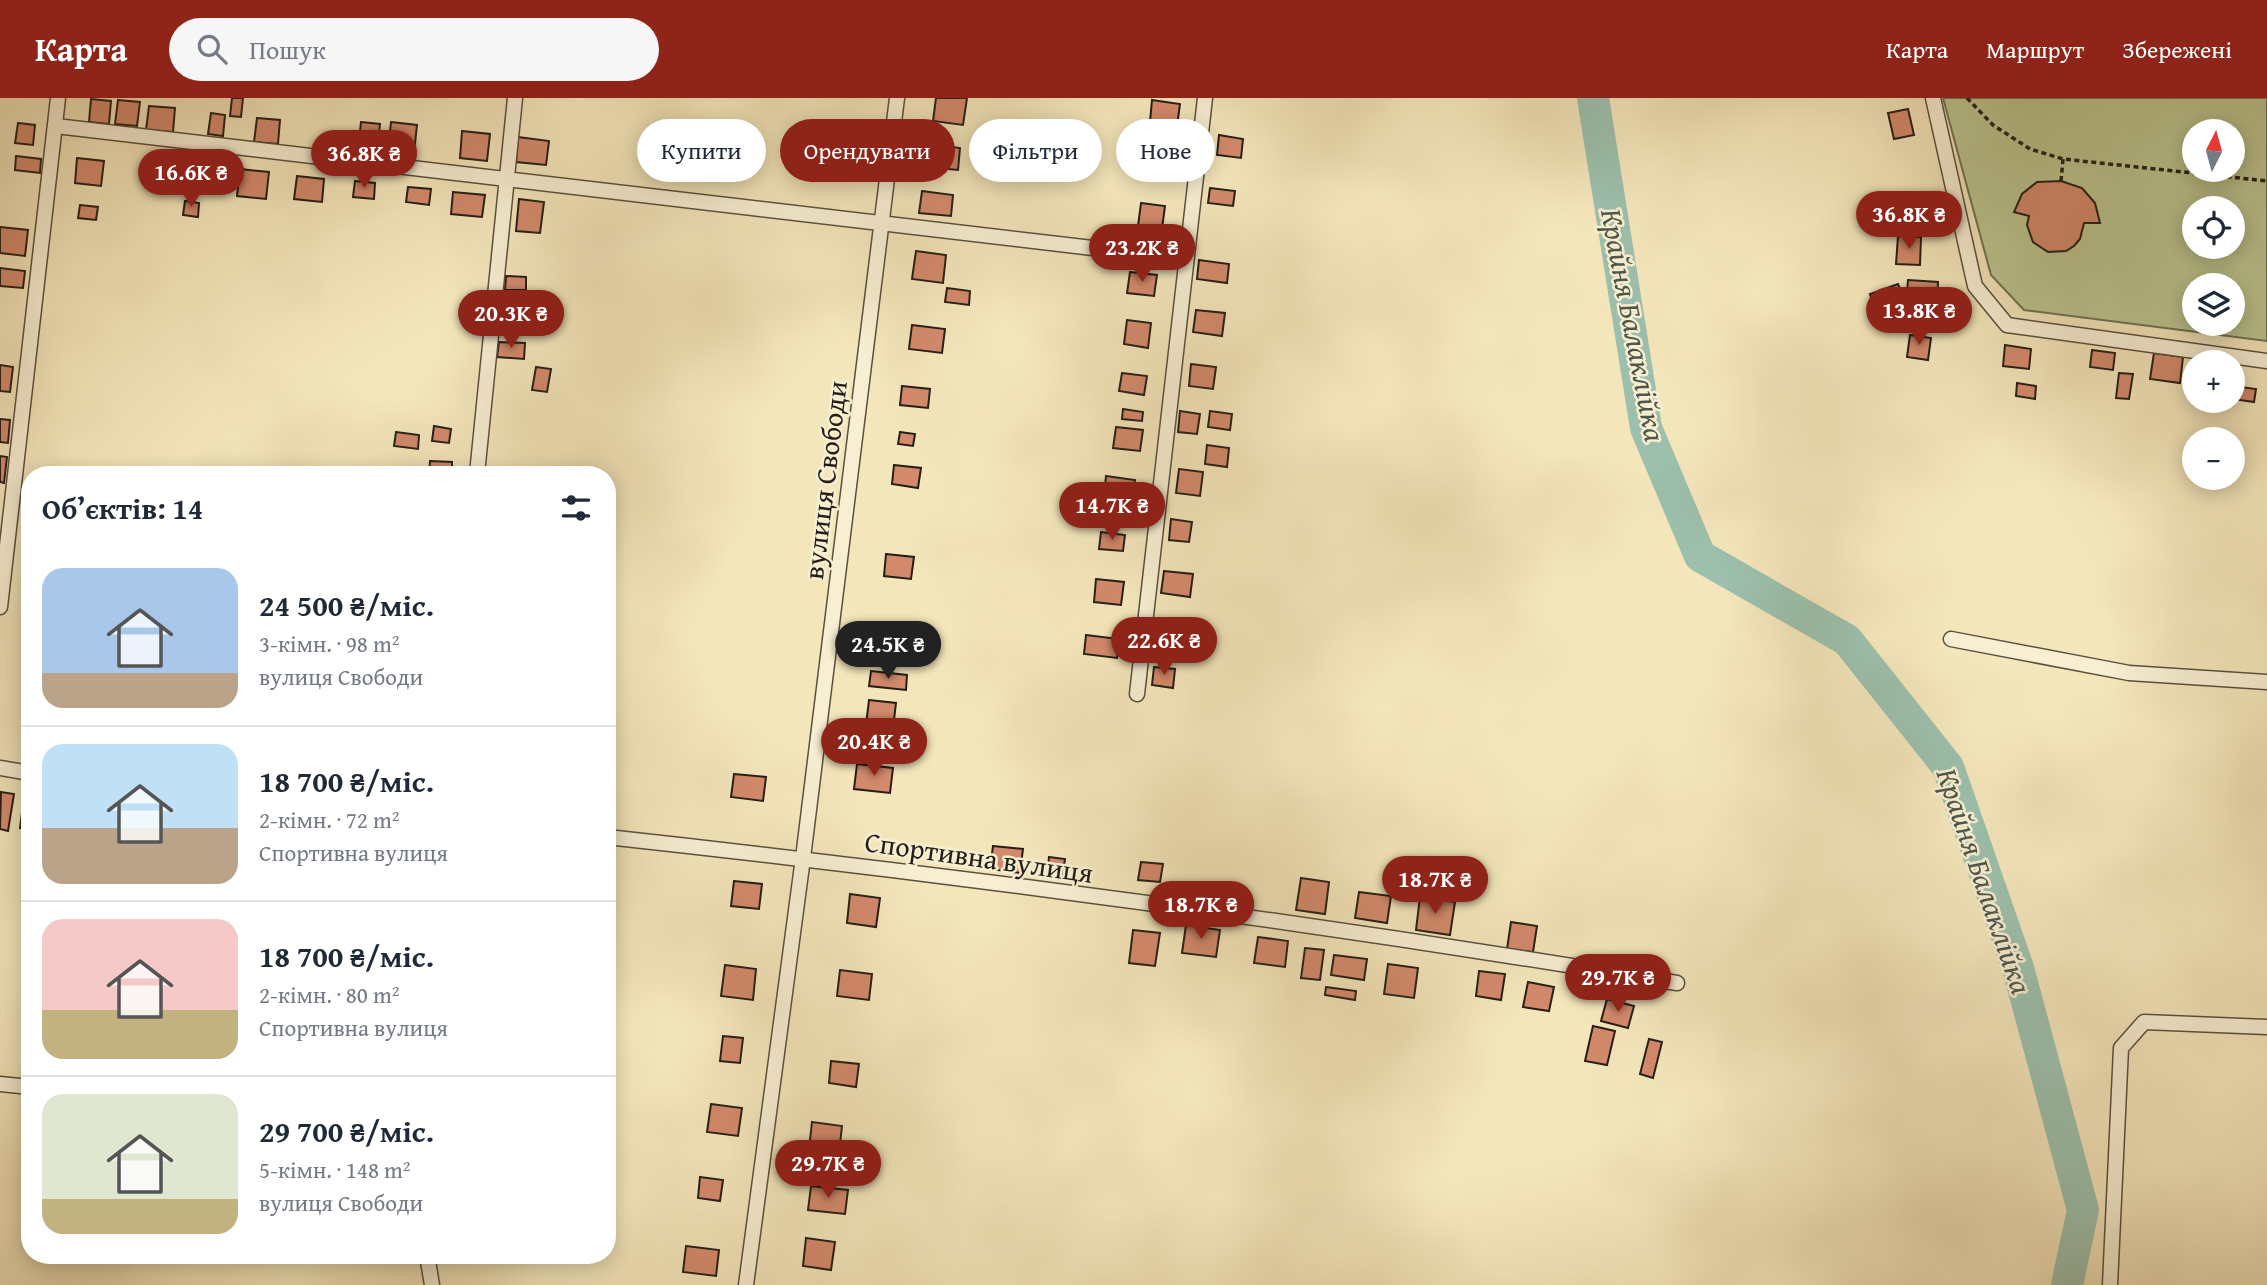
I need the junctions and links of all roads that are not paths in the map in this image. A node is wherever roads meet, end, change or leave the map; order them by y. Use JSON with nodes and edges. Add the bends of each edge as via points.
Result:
{"nodes":[{"id":1,"x":58,"y":98,"type":"edge"},
{"id":2,"x":515,"y":98,"type":"edge"},
{"id":3,"x":897,"y":98,"type":"edge"},
{"id":4,"x":1205,"y":98,"type":"edge"},
{"id":5,"x":1933,"y":98,"type":"edge"},
{"id":6,"x":56,"y":126,"type":"junction"},
{"id":7,"x":507,"y":179,"type":"junction"},
{"id":8,"x":882,"y":222,"type":"junction"},
{"id":9,"x":1186,"y":259,"type":"junction"},
{"id":10,"x":2267,"y":361,"type":"edge"},
{"id":11,"x":478,"y":466,"type":"edge"},
{"id":12,"x":0,"y":607,"type":"edge"},
{"id":13,"x":1951,"y":639,"type":"dead end"},
{"id":14,"x":2267,"y":682,"type":"edge"},
{"id":15,"x":1137,"y":694,"type":"dead end"},
{"id":16,"x":0,"y":768,"type":"edge"},
{"id":17,"x":21,"y":772,"type":"edge"},
{"id":18,"x":616,"y":837,"type":"edge"},
{"id":19,"x":803,"y":858,"type":"junction"},
{"id":20,"x":1676,"y":982,"type":"dead end"},
{"id":21,"x":2267,"y":1027,"type":"edge"},
{"id":22,"x":0,"y":1084,"type":"edge"},
{"id":23,"x":21,"y":1086,"type":"edge"},
{"id":24,"x":428,"y":1264,"type":"edge"},
{"id":25,"x":432,"y":1285,"type":"edge"},
{"id":26,"x":746,"y":1285,"type":"edge"},
{"id":27,"x":2110,"y":1285,"type":"edge"}],
"edges":[{"from":1,"to":6,"type":"street"},
{"from":2,"to":7,"type":"street"},
{"from":3,"to":8,"type":"street","name":"вулиця Свободи"},
{"from":4,"to":9,"type":"street"},
{"from":5,"to":10,"type":"street","via":[[1975,286],[2007,325]]},
{"from":6,"to":7,"type":"street"},
{"from":6,"to":12,"type":"street"},
{"from":7,"to":8,"type":"street"},
{"from":7,"to":11,"type":"street"},
{"from":8,"to":9,"type":"street"},
{"from":8,"to":19,"type":"street","name":"вулиця Свободи"},
{"from":9,"to":15,"type":"street"},
{"from":13,"to":14,"type":"street","via":[[2129,673]]},
{"from":16,"to":17,"type":"street"},
{"from":18,"to":19,"type":"street","name":"Спортивна вулиця"},
{"from":19,"to":20,"type":"street","name":"Спортивна вулиця","via":[[1438,943]]},
{"from":19,"to":26,"type":"street","name":"вулиця Свободи"},
{"from":21,"to":27,"type":"street","via":[[2144,1022],[2121,1048]]},
{"from":22,"to":23,"type":"street"},
{"from":24,"to":25,"type":"street"}]}
